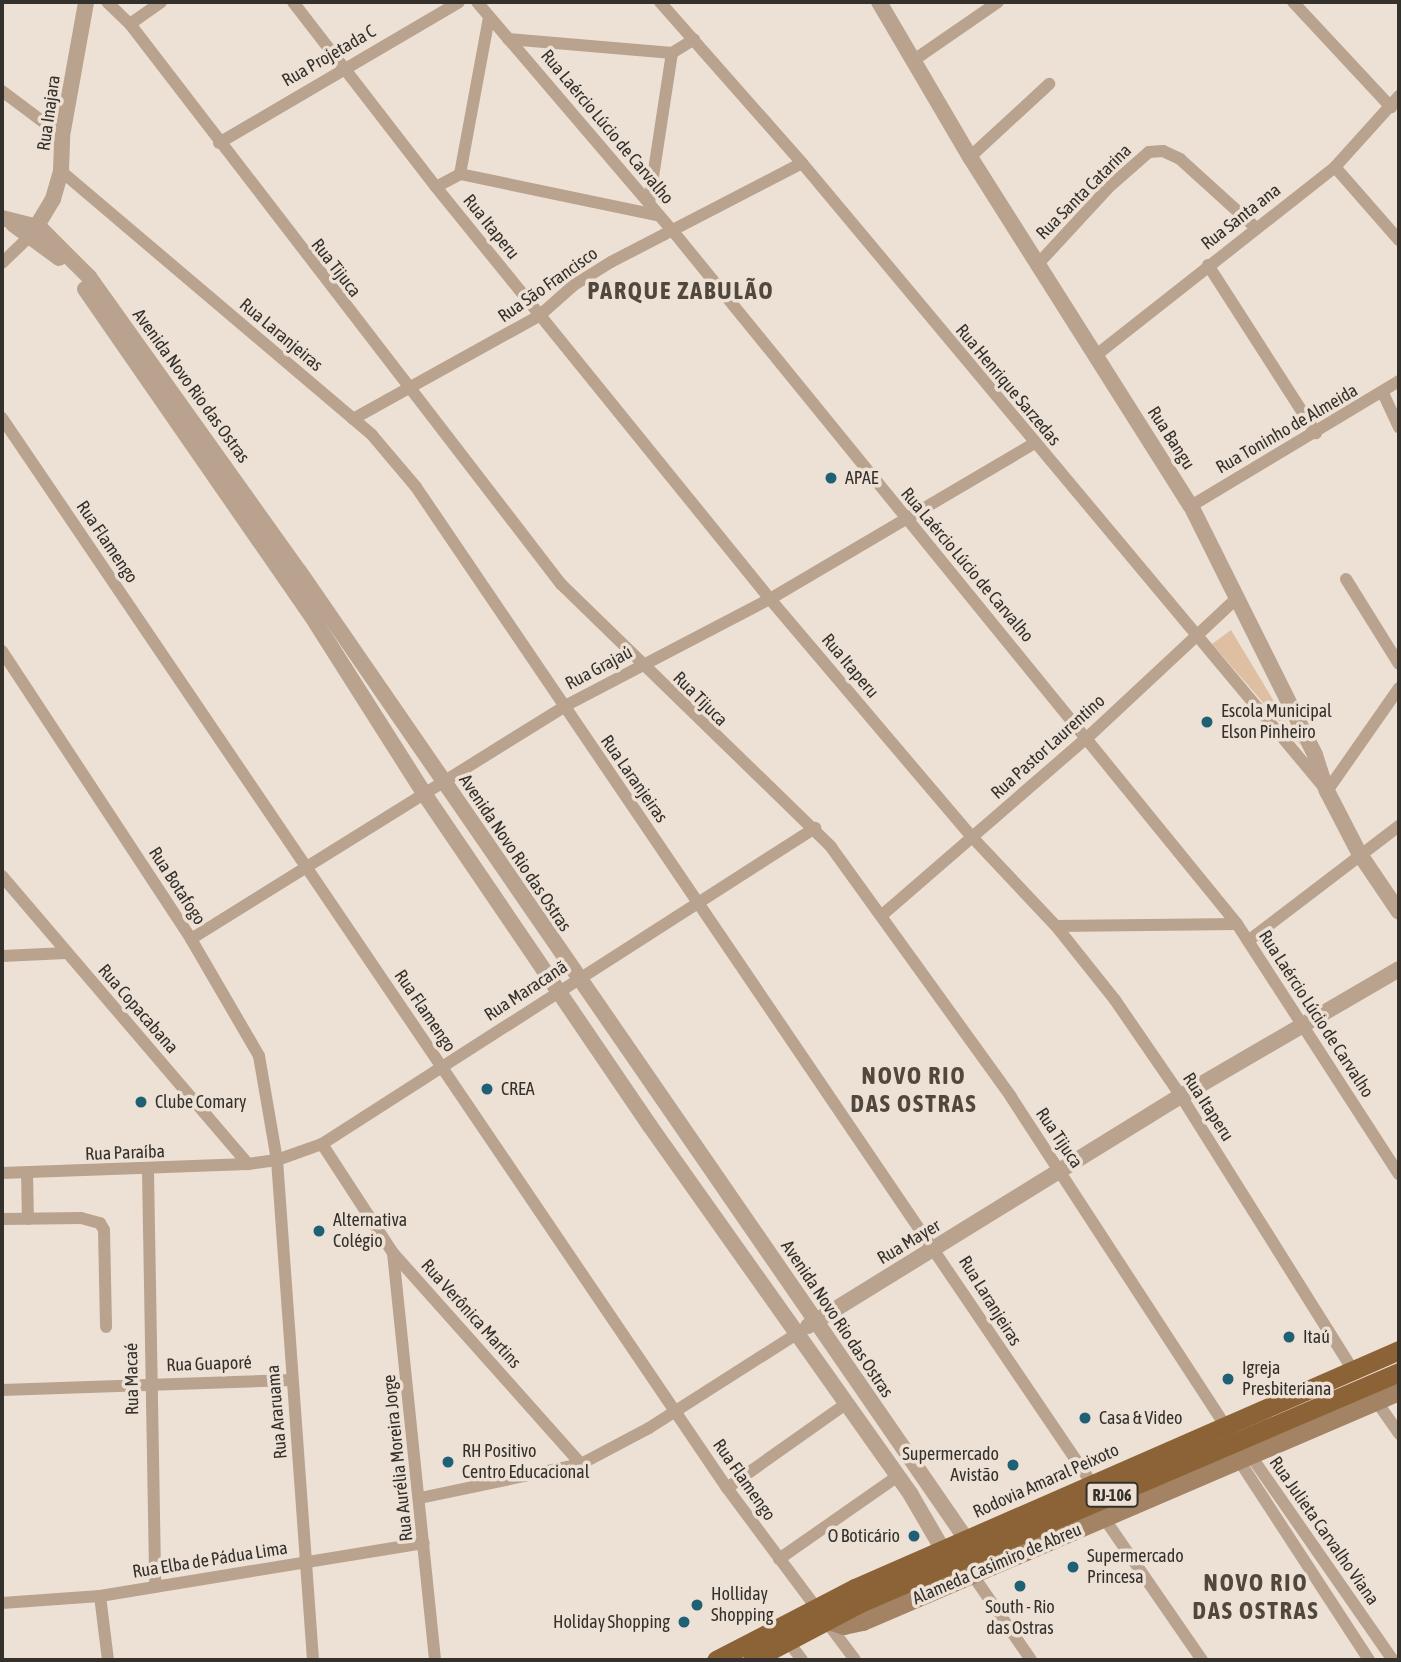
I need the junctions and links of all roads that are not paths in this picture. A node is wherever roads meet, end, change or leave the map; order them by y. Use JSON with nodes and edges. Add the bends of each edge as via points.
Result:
{"nodes":[{"id":1,"x":86,"y":2,"type":"edge"},
{"id":2,"x":107,"y":2,"type":"edge"},
{"id":3,"x":161,"y":2,"type":"edge"},
{"id":4,"x":293,"y":2,"type":"edge"},
{"id":5,"x":459,"y":2,"type":"edge"},
{"id":6,"x":477,"y":2,"type":"edge"},
{"id":7,"x":660,"y":2,"type":"edge"},
{"id":8,"x":879,"y":2,"type":"edge"},
{"id":9,"x":998,"y":2,"type":"edge"},
{"id":10,"x":1293,"y":2,"type":"edge"},
{"id":11,"x":489,"y":18,"type":"junction"},
{"id":12,"x":130,"y":24,"type":"junction"},
{"id":13,"x":508,"y":39,"type":"junction"},
{"id":14,"x":694,"y":39,"type":"junction"},
{"id":15,"x":672,"y":53,"type":"junction"},
{"id":16,"x":914,"y":60,"type":"junction"},
{"id":17,"x":344,"y":66,"type":"junction"},
{"id":18,"x":1049,"y":84,"type":"dead end"},
{"id":19,"x":2,"y":91,"type":"edge"},
{"id":20,"x":1395,"y":101,"type":"edge"},
{"id":21,"x":62,"y":136,"type":"junction"},
{"id":22,"x":219,"y":142,"type":"junction"},
{"id":23,"x":970,"y":157,"type":"junction"},
{"id":24,"x":802,"y":163,"type":"junction"},
{"id":25,"x":1335,"y":167,"type":"junction"},
{"id":26,"x":61,"y":171,"type":"junction"},
{"id":27,"x":460,"y":174,"type":"junction"},
{"id":28,"x":436,"y":187,"type":"junction"},
{"id":29,"x":649,"y":203,"type":"junction"},
{"id":30,"x":657,"y":215,"type":"junction"},
{"id":31,"x":3,"y":218,"type":"edge"},
{"id":32,"x":1256,"y":228,"type":"junction"},
{"id":33,"x":672,"y":230,"type":"junction"},
{"id":34,"x":35,"y":231,"type":"junction"},
{"id":35,"x":1399,"y":240,"type":"edge"},
{"id":36,"x":2,"y":263,"type":"edge"},
{"id":37,"x":1037,"y":265,"type":"junction"},
{"id":38,"x":1208,"y":265,"type":"junction"},
{"id":39,"x":539,"y":316,"type":"junction"},
{"id":40,"x":1095,"y":356,"type":"junction"},
{"id":41,"x":1399,"y":381,"type":"edge"},
{"id":42,"x":410,"y":390,"type":"junction"},
{"id":43,"x":1383,"y":393,"type":"junction"},
{"id":44,"x":2,"y":418,"type":"edge"},
{"id":45,"x":353,"y":419,"type":"junction"},
{"id":46,"x":1399,"y":428,"type":"edge"},
{"id":47,"x":1315,"y":433,"type":"junction"},
{"id":48,"x":1033,"y":444,"type":"junction"},
{"id":49,"x":1191,"y":506,"type":"junction"},
{"id":50,"x":905,"y":520,"type":"junction"},
{"id":51,"x":1346,"y":579,"type":"dead end"},
{"id":52,"x":770,"y":599,"type":"junction"},
{"id":53,"x":1235,"y":600,"type":"junction"},
{"id":54,"x":1193,"y":635,"type":"junction"},
{"id":55,"x":2,"y":651,"type":"edge"},
{"id":56,"x":1399,"y":664,"type":"edge"},
{"id":57,"x":641,"y":665,"type":"junction"},
{"id":58,"x":1399,"y":688,"type":"edge"},
{"id":59,"x":563,"y":707,"type":"junction"},
{"id":60,"x":1088,"y":737,"type":"junction"},
{"id":61,"x":443,"y":782,"type":"junction"},
{"id":62,"x":1327,"y":791,"type":"junction"},
{"id":63,"x":425,"y":795,"type":"junction"},
{"id":64,"x":1399,"y":826,"type":"edge"},
{"id":65,"x":815,"y":828,"type":"junction"},
{"id":66,"x":973,"y":838,"type":"junction"},
{"id":67,"x":1359,"y":853,"type":"junction"},
{"id":68,"x":309,"y":869,"type":"junction"},
{"id":69,"x":2,"y":876,"type":"edge"},
{"id":70,"x":698,"y":902,"type":"junction"},
{"id":71,"x":1399,"y":912,"type":"edge"},
{"id":72,"x":881,"y":916,"type":"junction"},
{"id":73,"x":1237,"y":924,"type":"junction"},
{"id":74,"x":1056,"y":926,"type":"junction"},
{"id":75,"x":191,"y":939,"type":"junction"},
{"id":76,"x":1248,"y":941,"type":"junction"},
{"id":77,"x":66,"y":953,"type":"junction"},
{"id":78,"x":2,"y":956,"type":"edge"},
{"id":79,"x":1399,"y":969,"type":"edge"},
{"id":80,"x":577,"y":979,"type":"junction"},
{"id":81,"x":560,"y":990,"type":"junction"},
{"id":82,"x":1302,"y":1025,"type":"junction"},
{"id":83,"x":441,"y":1066,"type":"junction"},
{"id":84,"x":1181,"y":1096,"type":"junction"},
{"id":85,"x":321,"y":1144,"type":"junction"},
{"id":86,"x":277,"y":1160,"type":"junction"},
{"id":87,"x":248,"y":1164,"type":"junction"},
{"id":88,"x":1060,"y":1170,"type":"junction"},
{"id":89,"x":148,"y":1171,"type":"junction"},
{"id":90,"x":2,"y":1173,"type":"edge"},
{"id":91,"x":27,"y":1173,"type":"junction"},
{"id":92,"x":1399,"y":1174,"type":"edge"},
{"id":93,"x":2,"y":1219,"type":"edge"},
{"id":94,"x":28,"y":1219,"type":"junction"},
{"id":95,"x":937,"y":1249,"type":"junction"},
{"id":96,"x":393,"y":1253,"type":"junction"},
{"id":97,"x":816,"y":1321,"type":"junction"},
{"id":98,"x":106,"y":1327,"type":"dead end"},
{"id":99,"x":798,"y":1333,"type":"junction"},
{"id":100,"x":1399,"y":1350,"type":"edge"},
{"id":101,"x":1353,"y":1370,"type":"junction"},
{"id":102,"x":1399,"y":1372,"type":"edge"},
{"id":103,"x":292,"y":1380,"type":"junction"},
{"id":104,"x":149,"y":1384,"type":"junction"},
{"id":105,"x":2,"y":1390,"type":"edge"},
{"id":106,"x":1399,"y":1392,"type":"edge"},
{"id":107,"x":1377,"y":1402,"type":"junction"},
{"id":108,"x":847,"y":1403,"type":"junction"},
{"id":109,"x":675,"y":1410,"type":"junction"},
{"id":110,"x":1223,"y":1423,"type":"junction"},
{"id":111,"x":1399,"y":1434,"type":"edge"},
{"id":112,"x":1243,"y":1454,"type":"junction"},
{"id":113,"x":580,"y":1464,"type":"junction"},
{"id":114,"x":898,"y":1476,"type":"junction"},
{"id":115,"x":1093,"y":1485,"type":"junction"},
{"id":116,"x":727,"y":1488,"type":"junction"},
{"id":117,"x":420,"y":1498,"type":"junction"},
{"id":118,"x":1104,"y":1518,"type":"junction"},
{"id":119,"x":965,"y":1539,"type":"junction"},
{"id":120,"x":424,"y":1543,"type":"junction"},
{"id":121,"x":943,"y":1550,"type":"junction"},
{"id":122,"x":779,"y":1559,"type":"junction"},
{"id":123,"x":307,"y":1561,"type":"junction"},
{"id":124,"x":972,"y":1574,"type":"junction"},
{"id":125,"x":155,"y":1587,"type":"junction"},
{"id":126,"x":100,"y":1596,"type":"junction"},
{"id":127,"x":2,"y":1603,"type":"edge"},
{"id":128,"x":821,"y":1613,"type":"junction"},
{"id":129,"x":783,"y":1634,"type":"junction"},
{"id":130,"x":108,"y":1660,"type":"edge"},
{"id":131,"x":313,"y":1660,"type":"edge"},
{"id":132,"x":435,"y":1660,"type":"edge"},
{"id":133,"x":716,"y":1660,"type":"edge"},
{"id":134,"x":752,"y":1660,"type":"edge"},
{"id":135,"x":803,"y":1660,"type":"edge"},
{"id":136,"x":855,"y":1660,"type":"edge"},
{"id":137,"x":1031,"y":1660,"type":"edge"},
{"id":138,"x":1202,"y":1660,"type":"edge"},
{"id":139,"x":1369,"y":1660,"type":"edge"},
{"id":140,"x":1393,"y":1660,"type":"edge"}],
"edges":[{"from":1,"to":21,"type":"street","name":"Rua Inajara"},
{"from":2,"to":12,"type":"street","name":"Rua Tijuca"},
{"from":3,"to":12,"type":"street"},
{"from":4,"to":17,"type":"street","name":"Rua Itaperu"},
{"from":5,"to":17,"type":"street","name":"Rua Projetada C"},
{"from":6,"to":11,"type":"street","name":"Rua Laércio Lúcio de Carvalho"},
{"from":7,"to":14,"type":"street","name":"Rua Henrique Sarzedas"},
{"from":8,"to":16,"type":"street","name":"Rua Bangu"},
{"from":9,"to":16,"type":"street"},
{"from":10,"to":20,"type":"street"},
{"from":11,"to":13,"type":"street","name":"Rua Laércio Lúcio de Carvalho"},
{"from":11,"to":27,"type":"street"},
{"from":12,"to":22,"type":"street","name":"Rua Tijuca"},
{"from":13,"to":15,"type":"street"},
{"from":13,"to":29,"type":"street","name":"Rua Laércio Lúcio de Carvalho"},
{"from":14,"to":15,"type":"street"},
{"from":14,"to":24,"type":"street","name":"Rua Henrique Sarzedas"},
{"from":15,"to":29,"type":"street"},
{"from":16,"to":23,"type":"street","name":"Rua Bangu"},
{"from":17,"to":22,"type":"street","name":"Rua Projetada C"},
{"from":17,"to":28,"type":"street","name":"Rua Itaperu"},
{"from":18,"to":23,"type":"street"},
{"from":19,"to":21,"type":"street"},
{"from":20,"to":25,"type":"street","name":"Rua Santa ana"},
{"from":21,"to":26,"type":"street","name":"Rua Inajara"},
{"from":22,"to":42,"type":"street","name":"Rua Tijuca"},
{"from":23,"to":37,"type":"street","name":"Rua Bangu"},
{"from":24,"to":33,"type":"street","name":"Rua São Francisco"},
{"from":24,"to":48,"type":"street","name":"Rua Henrique Sarzedas"},
{"from":25,"to":32,"type":"street","name":"Rua Santa ana"},
{"from":25,"to":35,"type":"street"},
{"from":26,"to":34,"type":"street","name":"Rua Inajara"},
{"from":26,"to":45,"type":"street","name":"Rua Laranjeiras"},
{"from":27,"to":28,"type":"street"},
{"from":27,"to":30,"type":"street"},
{"from":28,"to":39,"type":"street","name":"Rua Itaperu"},
{"from":29,"to":30,"type":"street","name":"Rua Laércio Lúcio de Carvalho"},
{"from":30,"to":33,"type":"street","name":"Rua Laércio Lúcio de Carvalho"},
{"from":31,"to":34,"type":"street","name":"Avenida Novo Rio das Ostras"},
{"from":32,"to":37,"type":"street","name":"Rua Santa Catarina","via":[[1180,159],[1163,151],[1149,152],[1109,187]]},
{"from":32,"to":38,"type":"street","name":"Rua Santa ana"},
{"from":33,"to":39,"type":"street","name":"Rua São Francisco","via":[[575,285]]},
{"from":33,"to":50,"type":"street","name":"Rua Laércio Lúcio de Carvalho"},
{"from":34,"to":36,"type":"street"},
{"from":34,"to":61,"type":"street","name":"Avenida Novo Rio das Ostras","via":[[89,277]]},
{"from":34,"to":63,"type":"street","name":"Avenida Novo Rio das Ostras","via":[[76,276],[316,623]]},
{"from":37,"to":40,"type":"street","name":"Rua Bangu"},
{"from":38,"to":40,"type":"street","name":"Rua Santa ana"},
{"from":38,"to":47,"type":"street"},
{"from":39,"to":42,"type":"street","name":"Rua São Francisco"},
{"from":39,"to":52,"type":"street","name":"Rua Itaperu"},
{"from":40,"to":49,"type":"street","name":"Rua Bangu"},
{"from":41,"to":43,"type":"street","name":"Rua Toninho de Almeida"},
{"from":42,"to":45,"type":"street","name":"Rua São Francisco"},
{"from":42,"to":57,"type":"street","name":"Rua Tijuca","via":[[561,584]]},
{"from":43,"to":46,"type":"street"},
{"from":43,"to":47,"type":"street","name":"Rua Toninho de Almeida"},
{"from":44,"to":68,"type":"street","name":"Rua Flamengo"},
{"from":45,"to":59,"type":"street","name":"Rua Laranjeiras","via":[[416,487]]},
{"from":47,"to":49,"type":"street","name":"Rua Toninho de Almeida"},
{"from":48,"to":50,"type":"street","name":"Rua Grajaú"},
{"from":48,"to":54,"type":"street","name":"Rua Henrique Sarzedas"},
{"from":49,"to":53,"type":"street","name":"Rua Bangu"},
{"from":50,"to":52,"type":"street","name":"Rua Grajaú"},
{"from":50,"to":60,"type":"street","name":"Rua Laércio Lúcio de Carvalho"},
{"from":51,"to":56,"type":"street"},
{"from":52,"to":57,"type":"street","name":"Rua Grajaú"},
{"from":52,"to":66,"type":"street","name":"Rua Itaperu"},
{"from":53,"to":54,"type":"street","name":"Rua Pastor Laurentino"},
{"from":53,"to":62,"type":"street","name":"Rua Bangu","via":[[1315,755]]},
{"from":54,"to":60,"type":"street","name":"Rua Pastor Laurentino"},
{"from":54,"to":62,"type":"street","name":"Rua Henrique Sarzedas"},
{"from":55,"to":75,"type":"street","name":"Rua Botafogo"},
{"from":57,"to":59,"type":"street","name":"Rua Grajaú"},
{"from":57,"to":65,"type":"street","name":"Rua Tijuca"},
{"from":58,"to":62,"type":"street"},
{"from":59,"to":61,"type":"street","name":"Rua Grajaú"},
{"from":59,"to":70,"type":"street","name":"Rua Laranjeiras"},
{"from":60,"to":66,"type":"street","name":"Rua Pastor Laurentino"},
{"from":60,"to":73,"type":"street","name":"Rua Laércio Lúcio de Carvalho"},
{"from":61,"to":63,"type":"street","name":"Rua Grajaú"},
{"from":61,"to":80,"type":"street","name":"Avenida Novo Rio das Ostras"},
{"from":62,"to":67,"type":"street","name":"Rua Bangu"},
{"from":63,"to":68,"type":"street","name":"Rua Grajaú"},
{"from":63,"to":81,"type":"street","name":"Avenida Novo Rio das Ostras"},
{"from":64,"to":67,"type":"street"},
{"from":65,"to":70,"type":"street","name":"Rua Maracanã"},
{"from":65,"to":72,"type":"street","name":"Rua Tijuca"},
{"from":66,"to":72,"type":"street","name":"Rua Pastor Laurentino"},
{"from":66,"to":74,"type":"street","name":"Rua Itaperu"},
{"from":67,"to":71,"type":"street","name":"Rua Bangu"},
{"from":67,"to":76,"type":"street"},
{"from":68,"to":75,"type":"street","name":"Rua Grajaú"},
{"from":68,"to":83,"type":"street","name":"Rua Flamengo"},
{"from":69,"to":77,"type":"street","name":"Rua Copacabana"},
{"from":70,"to":80,"type":"street","name":"Rua Maracanã"},
{"from":70,"to":95,"type":"street","name":"Rua Laranjeiras"},
{"from":72,"to":88,"type":"street","name":"Rua Tijuca"},
{"from":73,"to":74,"type":"street"},
{"from":73,"to":76,"type":"street","name":"Rua Laércio Lúcio de Carvalho"},
{"from":74,"to":84,"type":"street","name":"Rua Itaperu"},
{"from":75,"to":86,"type":"street","name":"Rua Botafogo","via":[[260,1056]]},
{"from":76,"to":82,"type":"street","name":"Rua Laércio Lúcio de Carvalho"},
{"from":77,"to":78,"type":"street"},
{"from":77,"to":87,"type":"street","name":"Rua Copacabana"},
{"from":79,"to":82,"type":"street","name":"Rua Mayer"},
{"from":80,"to":81,"type":"street","name":"Rua Maracanã"},
{"from":80,"to":97,"type":"street","name":"Avenida Novo Rio das Ostras"},
{"from":81,"to":83,"type":"street","name":"Rua Maracanã"},
{"from":81,"to":99,"type":"street","name":"Avenida Novo Rio das Ostras"},
{"from":82,"to":84,"type":"street","name":"Rua Mayer"},
{"from":82,"to":92,"type":"street","name":"Rua Laércio Lúcio de Carvalho"},
{"from":83,"to":85,"type":"street","name":"Rua Maracanã"},
{"from":83,"to":109,"type":"street","name":"Rua Flamengo"},
{"from":84,"to":88,"type":"street","name":"Rua Mayer"},
{"from":84,"to":101,"type":"street","name":"Rua Itaperu"},
{"from":85,"to":86,"type":"street","name":"Rua Maracanã"},
{"from":85,"to":96,"type":"street","name":"Rua Verônica Martins"},
{"from":86,"to":87,"type":"street","name":"Rua Maracanã"},
{"from":86,"to":103,"type":"street","name":"Rua Araruama"},
{"from":87,"to":89,"type":"street","name":"Rua Paraíba"},
{"from":88,"to":95,"type":"street","name":"Rua Mayer"},
{"from":88,"to":110,"type":"street","name":"Rua Tijuca"},
{"from":89,"to":91,"type":"street","name":"Rua Paraíba"},
{"from":89,"to":104,"type":"street","name":"Rua Macaé"},
{"from":90,"to":91,"type":"street","name":"Rua Paraíba"},
{"from":91,"to":94,"type":"street"},
{"from":93,"to":94,"type":"street"},
{"from":94,"to":98,"type":"street","via":[[80,1218],[100,1223],[104,1230]]},
{"from":95,"to":97,"type":"street","name":"Rua Mayer"},
{"from":95,"to":115,"type":"street","name":"Rua Laranjeiras","via":[[1028,1394]]},
{"from":96,"to":113,"type":"street","name":"Rua Verônica Martins"},
{"from":96,"to":117,"type":"street","name":"Rua Aurélia Moreira Jorge"},
{"from":97,"to":99,"type":"street","name":"Rua Mayer"},
{"from":97,"to":119,"type":"street","name":"Avenida Novo Rio das Ostras"},
{"from":99,"to":108,"type":"street","name":"Avenida Novo Rio das Ostras"},
{"from":99,"to":109,"type":"street","name":"Rua Mayer"},
{"from":100,"to":101,"type":"highway","name":"Rodovia Amaral Peixoto","number":"RJ-106"},
{"from":101,"to":110,"type":"highway","name":"Rodovia Amaral Peixoto","number":"RJ-106"},
{"from":102,"to":112,"type":"highway","name":"Rodovia Amaral Peixoto","number":"RJ-106"},
{"from":103,"to":104,"type":"street","name":"Rua Guaporé"},
{"from":103,"to":123,"type":"street","name":"Rua Araruama"},
{"from":104,"to":105,"type":"street","name":"Rua Guaporé"},
{"from":104,"to":125,"type":"street","name":"Rua Macaé"},
{"from":106,"to":107,"type":"main road","name":"Alameda Casimiro de Abreu"},
{"from":107,"to":111,"type":"street"},
{"from":107,"to":112,"type":"main road","name":"Alameda Casimiro de Abreu"},
{"from":108,"to":114,"type":"street","name":"Avenida Novo Rio das Ostras"},
{"from":108,"to":116,"type":"street"},
{"from":109,"to":113,"type":"street","name":"Rua Mayer"},
{"from":109,"to":116,"type":"street","name":"Rua Flamengo"},
{"from":110,"to":112,"type":"street","name":"Rua Tijuca"},
{"from":110,"to":115,"type":"highway","name":"Rodovia Amaral Peixoto","number":"RJ-106"},
{"from":112,"to":118,"type":"main road","name":"Alameda Casimiro de Abreu"},
{"from":112,"to":128,"type":"highway","name":"Rodovia Amaral Peixoto","number":"RJ-106"},
{"from":112,"to":139,"type":"street","name":"Rua Julieta Carvalho Viana"},
{"from":112,"to":140,"type":"street","name":"Rua Julieta Carvalho Viana"},
{"from":113,"to":117,"type":"street","name":"Rua Mayer"},
{"from":114,"to":121,"type":"street","name":"Avenida Novo Rio das Ostras"},
{"from":114,"to":122,"type":"street"},
{"from":115,"to":119,"type":"highway","name":"Rodovia Amaral Peixoto","number":"RJ-106"},
{"from":116,"to":122,"type":"street","name":"Rua Flamengo"},
{"from":117,"to":120,"type":"street","name":"Rua Aurélia Moreira Jorge"},
{"from":118,"to":124,"type":"main road","name":"Alameda Casimiro de Abreu"},
{"from":118,"to":138,"type":"street"},
{"from":119,"to":121,"type":"highway","name":"Rodovia Amaral Peixoto","number":"RJ-106"},
{"from":120,"to":123,"type":"street","name":"Rua Elba de Pádua Lima"},
{"from":120,"to":132,"type":"street","name":"Rua Aurélia Moreira Jorge"},
{"from":121,"to":128,"type":"highway","name":"Rodovia Amaral Peixoto","number":"RJ-106"},
{"from":122,"to":128,"type":"street","name":"Rua Flamengo"},
{"from":123,"to":125,"type":"street","name":"Rua Elba de Pádua Lima"},
{"from":123,"to":131,"type":"street","name":"Rua Araruama"},
{"from":124,"to":128,"type":"main road","name":"Alameda Casimiro de Abreu","via":[[863,1622],[844,1626]]},
{"from":124,"to":137,"type":"street"},
{"from":125,"to":126,"type":"street","name":"Rua Elba de Pádua Lima"},
{"from":126,"to":127,"type":"street","name":"Rua Elba de Pádua Lima"},
{"from":126,"to":130,"type":"street"},
{"from":128,"to":129,"type":"highway","name":"Rodovia Amaral Peixoto","number":"RJ-106"},
{"from":128,"to":136,"type":"street","name":"Rua Flamengo"},
{"from":129,"to":133,"type":"highway","name":"Rodovia Amaral Peixoto","number":"RJ-106"},
{"from":129,"to":134,"type":"highway","name":"Rodovia Amaral Peixoto","number":"RJ-106"},
{"from":129,"to":135,"type":"street"}]}
